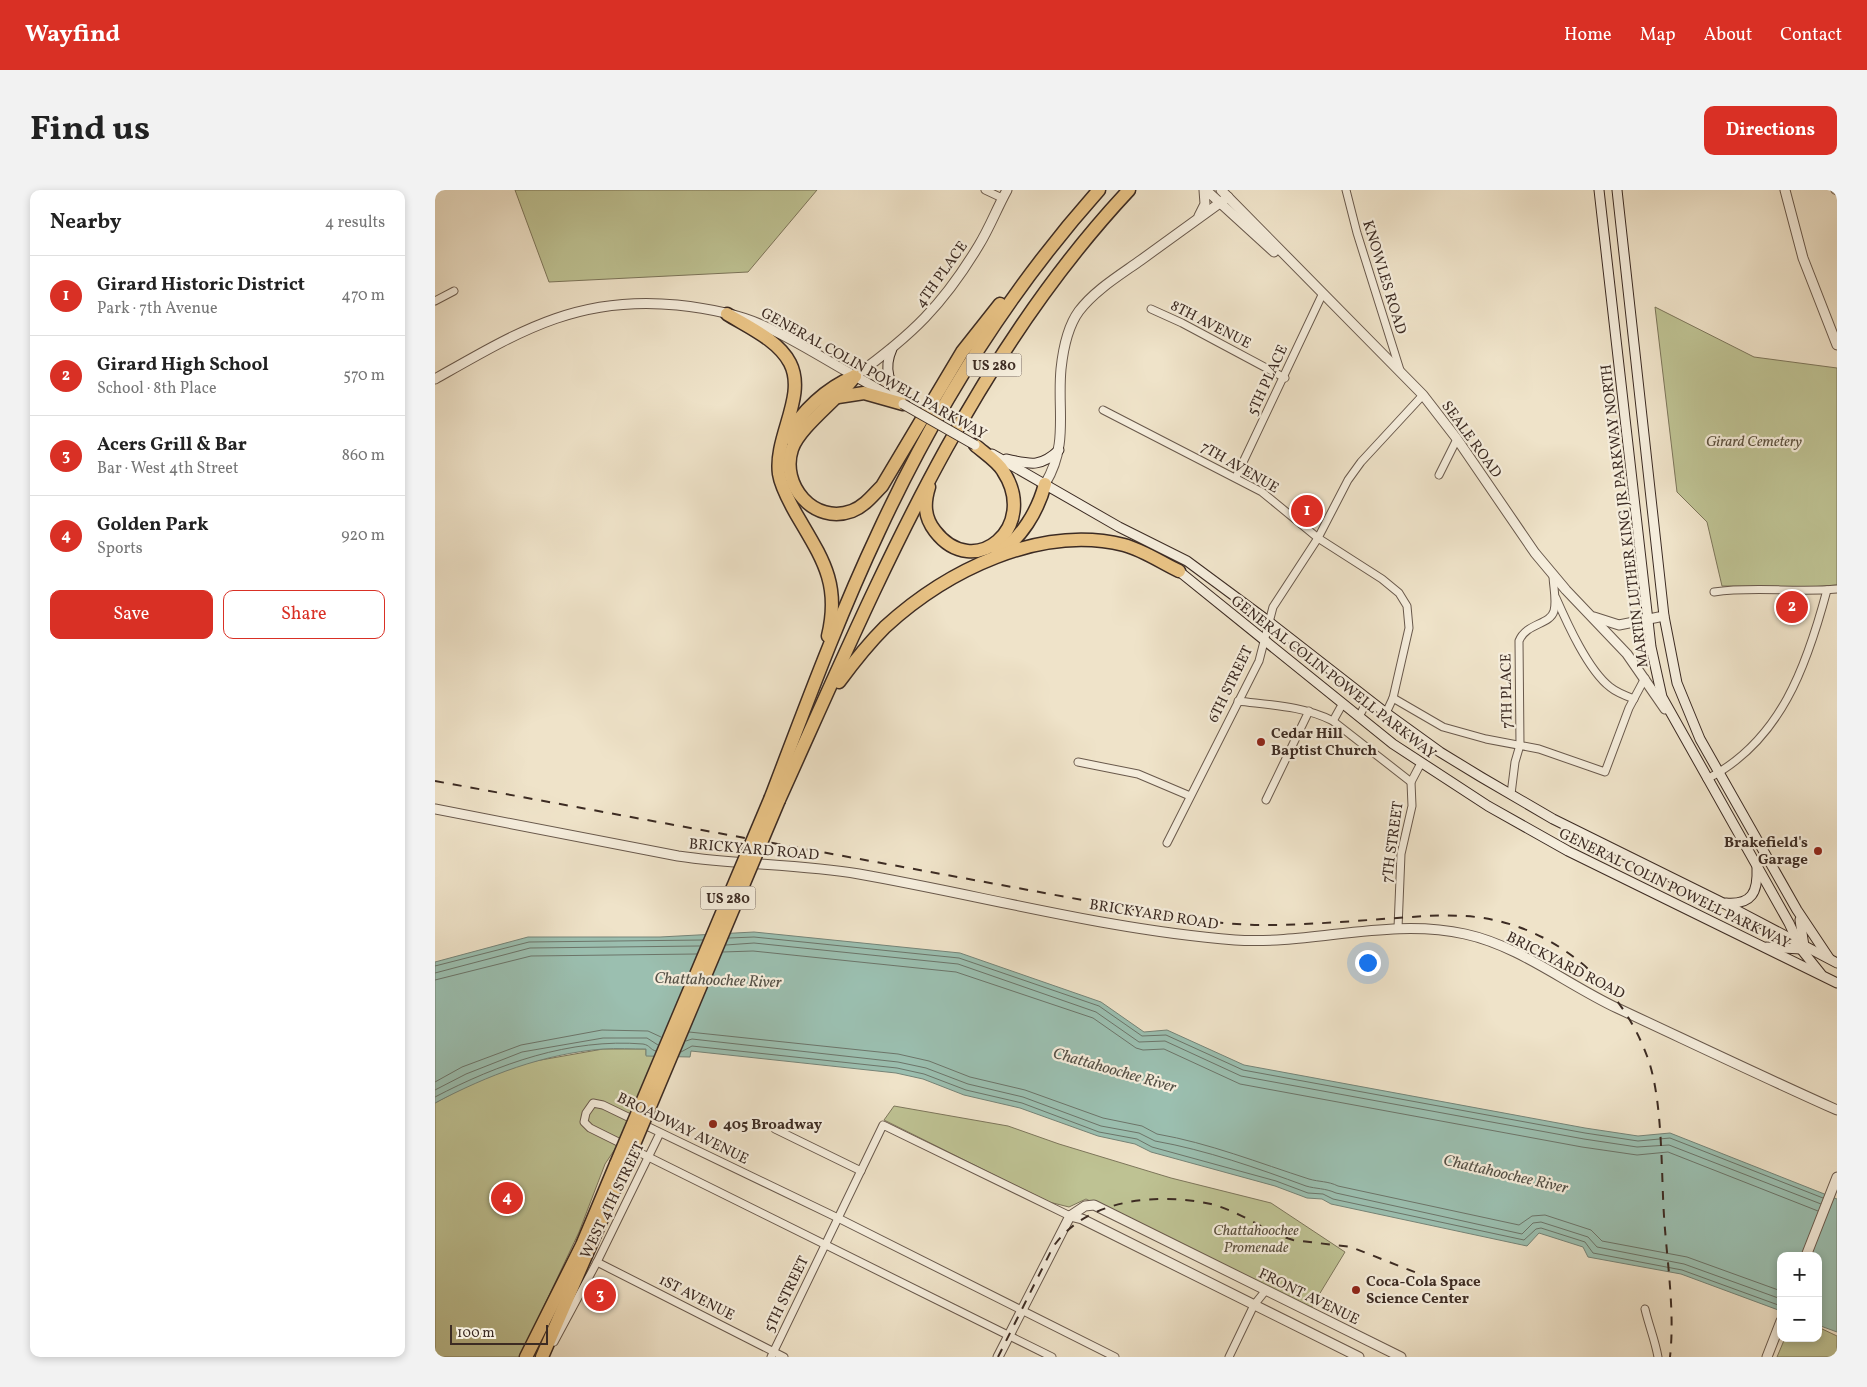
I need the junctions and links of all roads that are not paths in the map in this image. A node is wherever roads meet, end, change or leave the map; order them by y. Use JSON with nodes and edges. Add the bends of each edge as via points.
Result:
{"nodes":[{"id":1,"x":985,"y":190,"type":"edge"},
{"id":2,"x":1099,"y":190,"type":"edge"},
{"id":3,"x":1129,"y":190,"type":"edge"},
{"id":4,"x":1205,"y":190,"type":"edge"},
{"id":5,"x":1221,"y":190,"type":"edge"},
{"id":6,"x":1346,"y":190,"type":"edge"},
{"id":7,"x":1599,"y":190,"type":"edge"},
{"id":8,"x":1617,"y":190,"type":"edge"},
{"id":9,"x":1785,"y":190,"type":"edge"},
{"id":10,"x":1004,"y":194,"type":"edge"},
{"id":11,"x":1228,"y":197,"type":"junction"},
{"id":12,"x":1218,"y":204,"type":"junction"},
{"id":13,"x":1198,"y":219,"type":"junction"},
{"id":14,"x":1041,"y":260,"type":"junction"},
{"id":15,"x":453,"y":291,"type":"dead end"},
{"id":16,"x":1322,"y":295,"type":"junction"},
{"id":17,"x":435,"y":301,"type":"edge"},
{"id":18,"x":1151,"y":310,"type":"dead end"},
{"id":19,"x":727,"y":314,"type":"junction"},
{"id":20,"x":1837,"y":345,"type":"edge"},
{"id":21,"x":893,"y":348,"type":"junction"},
{"id":22,"x":1401,"y":371,"type":"junction"},
{"id":23,"x":855,"y":376,"type":"junction"},
{"id":24,"x":1285,"y":378,"type":"junction"},
{"id":25,"x":435,"y":379,"type":"edge"},
{"id":26,"x":1423,"y":396,"type":"junction"},
{"id":27,"x":838,"y":397,"type":"junction"},
{"id":28,"x":903,"y":404,"type":"junction"},
{"id":29,"x":1103,"y":410,"type":"dead end"},
{"id":30,"x":1457,"y":440,"type":"junction"},
{"id":31,"x":975,"y":444,"type":"junction"},
{"id":32,"x":1059,"y":450,"type":"junction"},
{"id":33,"x":778,"y":452,"type":"junction"},
{"id":34,"x":997,"y":457,"type":"junction"},
{"id":35,"x":937,"y":464,"type":"junction"},
{"id":36,"x":1439,"y":475,"type":"dead end"},
{"id":37,"x":1236,"y":477,"type":"junction"},
{"id":38,"x":1045,"y":484,"type":"junction"},
{"id":39,"x":1119,"y":527,"type":"junction"},
{"id":40,"x":1009,"y":529,"type":"junction"},
{"id":41,"x":1318,"y":538,"type":"junction"},
{"id":42,"x":980,"y":564,"type":"junction"},
{"id":43,"x":1179,"y":571,"type":"junction"},
{"id":44,"x":1553,"y":575,"type":"junction"},
{"id":45,"x":1837,"y":589,"type":"edge"},
{"id":46,"x":1827,"y":590,"type":"junction"},
{"id":47,"x":1714,"y":592,"type":"dead end"},
{"id":48,"x":1554,"y":593,"type":"junction"},
{"id":49,"x":1585,"y":611,"type":"junction"},
{"id":50,"x":1664,"y":616,"type":"junction"},
{"id":51,"x":1648,"y":618,"type":"junction"},
{"id":52,"x":1269,"y":621,"type":"junction"},
{"id":53,"x":1265,"y":641,"type":"junction"},
{"id":54,"x":820,"y":671,"type":"junction"},
{"id":55,"x":1645,"y":678,"type":"junction"},
{"id":56,"x":1393,"y":698,"type":"junction"},
{"id":57,"x":1368,"y":699,"type":"junction"},
{"id":58,"x":1634,"y":699,"type":"junction"},
{"id":59,"x":1238,"y":701,"type":"junction"},
{"id":60,"x":824,"y":702,"type":"junction"},
{"id":61,"x":1343,"y":703,"type":"junction"},
{"id":62,"x":1309,"y":711,"type":"junction"},
{"id":63,"x":1386,"y":713,"type":"junction"},
{"id":64,"x":1359,"y":717,"type":"junction"},
{"id":65,"x":1333,"y":721,"type":"junction"},
{"id":66,"x":1674,"y":721,"type":"junction"},
{"id":67,"x":1520,"y":745,"type":"junction"},
{"id":68,"x":1078,"y":762,"type":"dead end"},
{"id":69,"x":1421,"y":763,"type":"junction"},
{"id":70,"x":1720,"y":773,"type":"junction"},
{"id":71,"x":1707,"y":779,"type":"junction"},
{"id":72,"x":1411,"y":782,"type":"junction"},
{"id":73,"x":1511,"y":794,"type":"junction"},
{"id":74,"x":1190,"y":796,"type":"junction"},
{"id":75,"x":775,"y":799,"type":"junction"},
{"id":76,"x":1266,"y":800,"type":"dead end"},
{"id":77,"x":435,"y":809,"type":"edge"},
{"id":78,"x":1167,"y":843,"type":"dead end"},
{"id":79,"x":1764,"y":852,"type":"junction"},
{"id":80,"x":1754,"y":862,"type":"junction"},
{"id":81,"x":1723,"y":903,"type":"junction"},
{"id":82,"x":1797,"y":910,"type":"junction"},
{"id":83,"x":1398,"y":928,"type":"junction"},
{"id":84,"x":1801,"y":946,"type":"junction"},
{"id":85,"x":1764,"y":947,"type":"junction"},
{"id":86,"x":1834,"y":962,"type":"edge"},
{"id":87,"x":1823,"y":976,"type":"junction"},
{"id":88,"x":1837,"y":983,"type":"edge"},
{"id":89,"x":1837,"y":1110,"type":"edge"},
{"id":90,"x":775,"y":1129,"type":"dead end"},
{"id":91,"x":660,"y":1132,"type":"junction"},
{"id":92,"x":648,"y":1157,"type":"junction"},
{"id":93,"x":861,"y":1171,"type":"junction"},
{"id":94,"x":1837,"y":1177,"type":"edge"},
{"id":95,"x":1070,"y":1216,"type":"junction"},
{"id":96,"x":838,"y":1218,"type":"junction"},
{"id":97,"x":825,"y":1243,"type":"junction"},
{"id":98,"x":1808,"y":1252,"type":"edge"},
{"id":99,"x":597,"y":1262,"type":"junction"},
{"id":100,"x":1266,"y":1290,"type":"junction"},
{"id":101,"x":1254,"y":1305,"type":"junction"},
{"id":102,"x":1021,"y":1310,"type":"junction"},
{"id":103,"x":1645,"y":1310,"type":"dead end"},
{"id":104,"x":1777,"y":1332,"type":"edge"},
{"id":105,"x":1009,"y":1335,"type":"junction"},
{"id":106,"x":772,"y":1354,"type":"edge"},
{"id":107,"x":536,"y":1356,"type":"edge"},
{"id":108,"x":784,"y":1357,"type":"edge"},
{"id":109,"x":998,"y":1357,"type":"edge"},
{"id":110,"x":1052,"y":1357,"type":"edge"},
{"id":111,"x":1115,"y":1357,"type":"edge"},
{"id":112,"x":1229,"y":1357,"type":"edge"},
{"id":113,"x":1359,"y":1357,"type":"edge"},
{"id":114,"x":1401,"y":1357,"type":"edge"},
{"id":115,"x":1658,"y":1357,"type":"edge"},
{"id":116,"x":1767,"y":1357,"type":"edge"}],
"edges":[{"from":1,"to":10,"type":"street"},
{"from":2,"to":14,"type":"highway","number":"US 280"},
{"from":3,"to":35,"type":"highway","number":"US 280","via":[[1070,259],[1029,315],[983,383]]},
{"from":4,"to":12,"type":"street","name":"SEALE ROAD"},
{"from":4,"to":13,"type":"street","via":[[1205,204]]},
{"from":5,"to":11,"type":"street","name":"SEALE ROAD"},
{"from":6,"to":22,"type":"street","name":"KNOWLES ROAD"},
{"from":7,"to":51,"type":"street","name":"MARTIN LUTHER KING JR PARKWAY NORTH"},
{"from":8,"to":50,"type":"street","name":"MARTIN LUTHER KING JR PARKWAY NORTH"},
{"from":9,"to":20,"type":"street","via":[[1803,258]]},
{"from":10,"to":21,"type":"street","name":"4TH PLACE","via":[[980,244],[943,300]]},
{"from":11,"to":12,"type":"street"},
{"from":11,"to":16,"type":"street","name":"SEALE ROAD"},
{"from":12,"to":13,"type":"street"},
{"from":12,"to":16,"type":"street","name":"SEALE ROAD"},
{"from":13,"to":32,"type":"street","via":[[1117,277],[1078,312],[1069,332],[1061,368]]},
{"from":14,"to":27,"type":"highway","via":[[990,314],[962,352],[882,486],[866,503],[852,511],[837,514],[808,504],[794,486],[789,463],[792,448],[801,434]]},
{"from":14,"to":54,"type":"highway","number":"US 280","via":[[979,346],[922,444],[878,532]]},
{"from":15,"to":17,"type":"street"},
{"from":16,"to":22,"type":"street","name":"SEALE ROAD"},
{"from":16,"to":24,"type":"street","name":"5TH PLACE"},
{"from":18,"to":24,"type":"street","name":"8TH AVENUE","via":[[1189,326]]},
{"from":19,"to":23,"type":"street","name":"GENERAL COLIN POWELL PARKWAY","via":[[761,325]]},
{"from":19,"to":25,"type":"street","name":"GENERAL COLIN POWELL PARKWAY","via":[[647,303],[579,310],[516,334]]},
{"from":19,"to":33,"type":"highway","via":[[776,346],[790,364],[795,383],[794,397]]},
{"from":21,"to":23,"type":"street","name":"4TH PLACE"},
{"from":21,"to":28,"type":"street","via":[[887,372]]},
{"from":22,"to":26,"type":"street","name":"SEALE ROAD"},
{"from":23,"to":27,"type":"highway"},
{"from":23,"to":28,"type":"street","name":"GENERAL COLIN POWELL PARKWAY"},
{"from":23,"to":33,"type":"highway","via":[[835,384],[818,400],[793,427]]},
{"from":24,"to":37,"type":"street","name":"5TH PLACE"},
{"from":26,"to":30,"type":"street","name":"SEALE ROAD"},
{"from":26,"to":41,"type":"street","name":"6TH STREET","via":[[1361,462]]},
{"from":27,"to":28,"type":"highway","via":[[864,392]]},
{"from":28,"to":31,"type":"street","name":"GENERAL COLIN POWELL PARKWAY","bridge":true},
{"from":29,"to":37,"type":"street","name":"7TH AVENUE"},
{"from":30,"to":36,"type":"street"},
{"from":30,"to":44,"type":"street","name":"SEALE ROAD"},
{"from":31,"to":34,"type":"street","name":"GENERAL COLIN POWELL PARKWAY"},
{"from":31,"to":40,"type":"highway","via":[[1002,469],[1011,484],[1015,508]]},
{"from":32,"to":34,"type":"street","via":[[1038,463]]},
{"from":32,"to":38,"type":"street"},
{"from":33,"to":54,"type":"highway","via":[[779,476],[786,496],[824,562],[831,584],[831,621]]},
{"from":34,"to":38,"type":"street","name":"GENERAL COLIN POWELL PARKWAY"},
{"from":35,"to":40,"type":"highway","via":[[925,498],[926,517],[943,540],[956,548],[971,551],[987,548]]},
{"from":35,"to":60,"type":"highway","number":"US 280","via":[[911,512]]},
{"from":37,"to":41,"type":"street","name":"7TH AVENUE","via":[[1262,492]]},
{"from":38,"to":39,"type":"street","name":"GENERAL COLIN POWELL PARKWAY"},
{"from":38,"to":40,"type":"highway"},
{"from":38,"to":42,"type":"highway","via":[[1042,497],[1021,533],[1009,546]]},
{"from":39,"to":43,"type":"street","name":"GENERAL COLIN POWELL PARKWAY"},
{"from":39,"to":52,"type":"street","name":"GENERAL COLIN POWELL PARKWAY","via":[[1187,561]]},
{"from":41,"to":52,"type":"street","name":"6TH STREET","via":[[1273,607]]},
{"from":41,"to":56,"type":"street","name":"7TH AVENUE","via":[[1381,579],[1403,598],[1409,613],[1409,628]]},
{"from":42,"to":43,"type":"highway","via":[[1052,542],[1090,540],[1126,545]]},
{"from":42,"to":60,"type":"highway","via":[[915,603],[885,627],[859,655]]},
{"from":43,"to":53,"type":"street","name":"GENERAL COLIN POWELL PARKWAY"},
{"from":44,"to":48,"type":"street","name":"7TH PLACE"},
{"from":44,"to":49,"type":"street","name":"SEALE ROAD"},
{"from":45,"to":46,"type":"street"},
{"from":46,"to":47,"type":"street","via":[[1741,589]]},
{"from":46,"to":70,"type":"street","via":[[1809,652],[1784,708],[1756,744]]},
{"from":48,"to":58,"type":"street","via":[[1567,626],[1591,665],[1609,687]]},
{"from":48,"to":67,"type":"street","name":"7TH PLACE","via":[[1553,614],[1531,626],[1521,634],[1519,641]]},
{"from":49,"to":51,"type":"street","name":"SEALE ROAD","via":[[1598,620],[1619,625]]},
{"from":49,"to":55,"type":"street","name":"SEALE ROAD","via":[[1627,654]]},
{"from":50,"to":51,"type":"street","name":"SEALE ROAD"},
{"from":50,"to":70,"type":"street","name":"MARTIN LUTHER KING JR PARKWAY NORTH","via":[[1682,698]]},
{"from":51,"to":66,"type":"street","name":"MARTIN LUTHER KING JR PARKWAY NORTH","via":[[1662,698]]},
{"from":52,"to":53,"type":"street","name":"6TH STREET"},
{"from":52,"to":57,"type":"street","name":"GENERAL COLIN POWELL PARKWAY"},
{"from":53,"to":59,"type":"street","name":"6TH STREET","via":[[1259,661]]},
{"from":53,"to":61,"type":"street","name":"GENERAL COLIN POWELL PARKWAY"},
{"from":54,"to":75,"type":"highway","number":"US 280"},
{"from":55,"to":58,"type":"street"},
{"from":55,"to":66,"type":"street","name":"SEALE ROAD"},
{"from":56,"to":63,"type":"street"},
{"from":56,"to":67,"type":"street","via":[[1443,727]]},
{"from":57,"to":63,"type":"street","name":"GENERAL COLIN POWELL PARKWAY"},
{"from":57,"to":64,"type":"street"},
{"from":58,"to":67,"type":"street","via":[[1605,772]]},
{"from":59,"to":62,"type":"street"},
{"from":59,"to":74,"type":"street","name":"6TH STREET"},
{"from":60,"to":75,"type":"highway","number":"US 280"},
{"from":61,"to":64,"type":"street","name":"GENERAL COLIN POWELL PARKWAY"},
{"from":61,"to":65,"type":"street"},
{"from":62,"to":65,"type":"street"},
{"from":62,"to":76,"type":"street"},
{"from":63,"to":73,"type":"street","name":"GENERAL COLIN POWELL PARKWAY","via":[[1440,752]]},
{"from":64,"to":69,"type":"street","name":"GENERAL COLIN POWELL PARKWAY"},
{"from":65,"to":72,"type":"street"},
{"from":66,"to":71,"type":"street","name":"MARTIN LUTHER KING JR PARKWAY NORTH"},
{"from":67,"to":73,"type":"street","name":"7TH PLACE"},
{"from":68,"to":74,"type":"street","via":[[1138,774]]},
{"from":69,"to":72,"type":"street","name":"7TH STREET"},
{"from":69,"to":85,"type":"street","name":"GENERAL COLIN POWELL PARKWAY","via":[[1560,847]]},
{"from":70,"to":71,"type":"street"},
{"from":70,"to":79,"type":"street","name":"MARTIN LUTHER KING JR PARKWAY NORTH"},
{"from":71,"to":80,"type":"street","name":"MARTIN LUTHER KING JR PARKWAY NORTH"},
{"from":72,"to":83,"type":"street","name":"7TH STREET","via":[[1413,806],[1400,865]]},
{"from":73,"to":81,"type":"street","name":"GENERAL COLIN POWELL PARKWAY","via":[[1567,826]]},
{"from":74,"to":78,"type":"street","name":"6TH STREET"},
{"from":75,"to":107,"type":"highway","number":"US 280","bridge":true},
{"from":77,"to":83,"type":"street","name":"BRICKYARD ROAD","via":[[708,861],[829,869],[1092,919],[1211,937],[1271,940]]},
{"from":79,"to":80,"type":"street"},
{"from":79,"to":82,"type":"street","name":"MARTIN LUTHER KING JR PARKWAY NORTH"},
{"from":80,"to":81,"type":"street","via":[[1757,879],[1755,892],[1749,900],[1737,904]]},
{"from":80,"to":84,"type":"street","name":"MARTIN LUTHER KING JR PARKWAY NORTH"},
{"from":81,"to":84,"type":"street","name":"GENERAL COLIN POWELL PARKWAY"},
{"from":82,"to":84,"type":"street","via":[[1803,930]]},
{"from":82,"to":86,"type":"street","name":"MARTIN LUTHER KING JR PARKWAY NORTH"},
{"from":83,"to":89,"type":"street","name":"BRICKYARD ROAD","via":[[1443,930],[1487,940],[1617,1008]]},
{"from":84,"to":85,"type":"street"},
{"from":84,"to":86,"type":"street","name":"GENERAL COLIN POWELL PARKWAY"},
{"from":84,"to":87,"type":"street","name":"MARTIN LUTHER KING JR PARKWAY NORTH"},
{"from":85,"to":87,"type":"street","name":"GENERAL COLIN POWELL PARKWAY"},
{"from":87,"to":88,"type":"street","name":"GENERAL COLIN POWELL PARKWAY"},
{"from":90,"to":93,"type":"street"},
{"from":91,"to":92,"type":"street","name":"WEST 4TH STREET"},
{"from":91,"to":92,"type":"street","name":"BROADWAY AVENUE","via":[[598,1103],[592,1104],[585,1113],[584,1122],[589,1128]]},
{"from":91,"to":96,"type":"street","name":"BROADWAY AVENUE"},
{"from":92,"to":97,"type":"street","name":"BROADWAY AVENUE"},
{"from":92,"to":99,"type":"street","name":"WEST 4TH STREET"},
{"from":93,"to":95,"type":"street","name":"5TH STREET","via":[[883,1125]]},
{"from":93,"to":96,"type":"street","name":"5TH STREET"},
{"from":94,"to":98,"type":"street"},
{"from":95,"to":100,"type":"street","name":"FRONT AVENUE","via":[[1085,1206],[1094,1205]]},
{"from":95,"to":101,"type":"street","via":[[1082,1219]]},
{"from":95,"to":102,"type":"street"},
{"from":96,"to":97,"type":"street","name":"5TH STREET"},
{"from":96,"to":102,"type":"street","name":"BROADWAY AVENUE"},
{"from":97,"to":105,"type":"street","name":"BROADWAY AVENUE"},
{"from":97,"to":106,"type":"street","name":"5TH STREET"},
{"from":99,"to":106,"type":"street","name":"1ST AVENUE"},
{"from":99,"to":107,"type":"street","name":"WEST 4TH STREET","via":[[569,1316]]},
{"from":100,"to":101,"type":"street"},
{"from":100,"to":114,"type":"street","name":"FRONT AVENUE"},
{"from":101,"to":112,"type":"street"},
{"from":101,"to":113,"type":"street"},
{"from":102,"to":105,"type":"street"},
{"from":102,"to":111,"type":"street","name":"BROADWAY AVENUE"},
{"from":103,"to":115,"type":"street","via":[[1650,1330],[1656,1338]]},
{"from":104,"to":116,"type":"street"},
{"from":105,"to":109,"type":"street"},
{"from":105,"to":110,"type":"street","name":"BROADWAY AVENUE"},
{"from":106,"to":108,"type":"street","name":"1ST AVENUE"}]}
